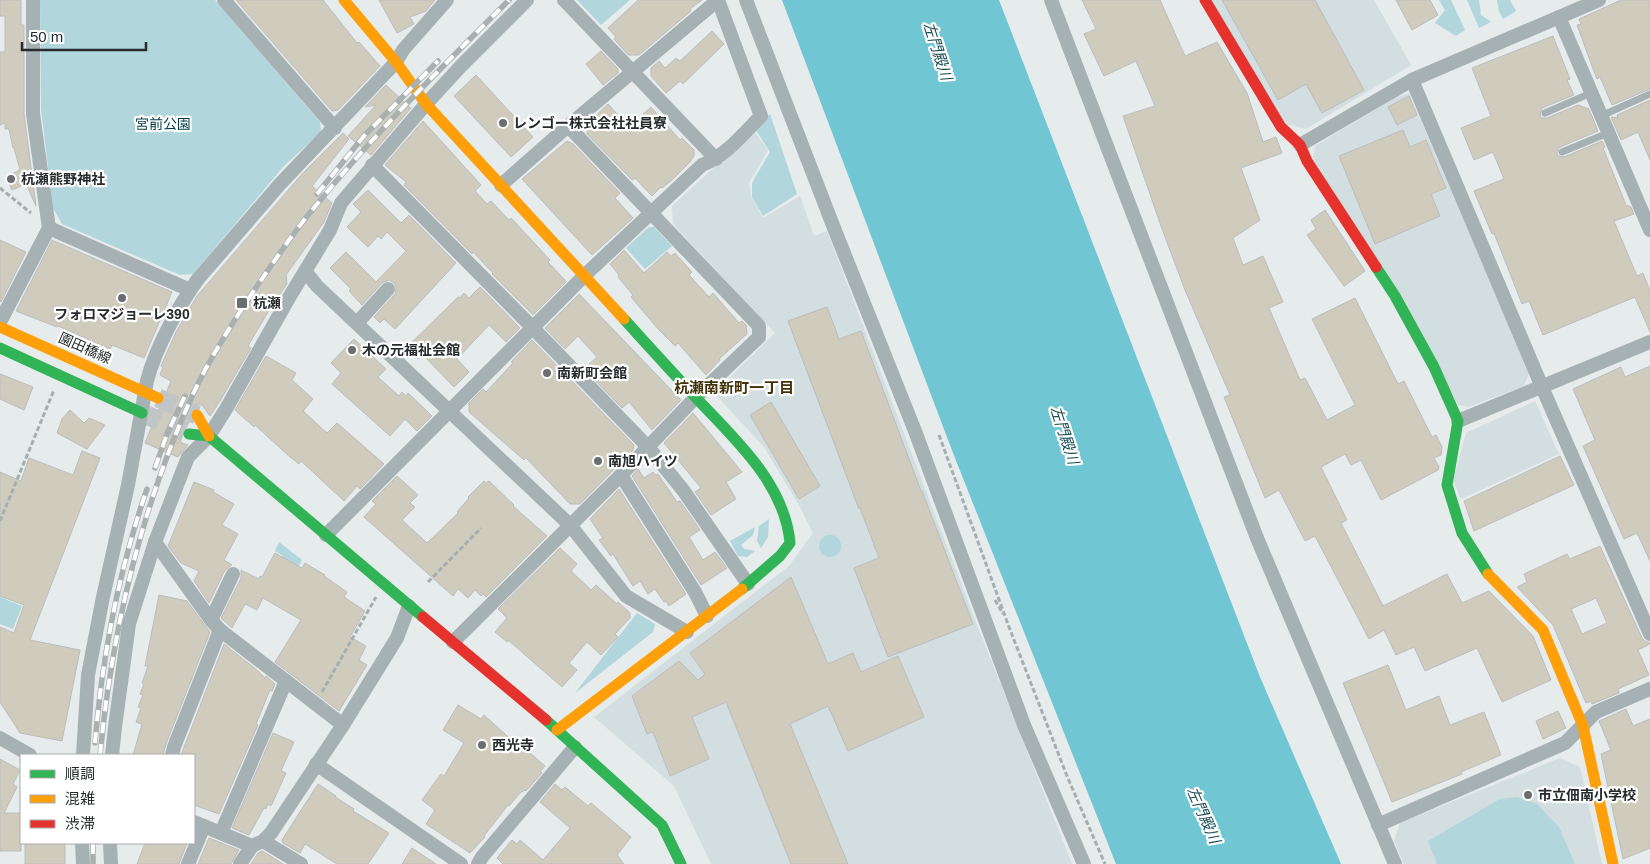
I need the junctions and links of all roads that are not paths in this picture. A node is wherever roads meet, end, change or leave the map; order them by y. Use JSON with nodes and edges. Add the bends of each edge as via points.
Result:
{"nodes":[{"id":1,"x":33,"y":0,"type":"edge"},
{"id":2,"x":224,"y":0,"type":"edge"},
{"id":3,"x":344,"y":0,"type":"edge"},
{"id":4,"x":447,"y":0,"type":"edge"},
{"id":5,"x":527,"y":0,"type":"edge"},
{"id":6,"x":564,"y":0,"type":"edge"},
{"id":7,"x":718,"y":0,"type":"edge"},
{"id":8,"x":746,"y":0,"type":"edge"},
{"id":9,"x":1051,"y":0,"type":"edge"},
{"id":10,"x":1205,"y":0,"type":"edge"},
{"id":11,"x":1599,"y":0,"type":"edge"},
{"id":12,"x":1558,"y":18,"type":"junction"},
{"id":13,"x":396,"y":62,"type":"junction"},
{"id":14,"x":633,"y":71,"type":"junction"},
{"id":15,"x":1412,"y":80,"type":"junction"},
{"id":16,"x":1591,"y":94,"type":"junction"},
{"id":17,"x":1650,"y":94,"type":"edge"},
{"id":18,"x":426,"y":104,"type":"junction"},
{"id":19,"x":1545,"y":113,"type":"dead end"},
{"id":20,"x":1601,"y":116,"type":"junction"},
{"id":21,"x":568,"y":126,"type":"junction"},
{"id":22,"x":335,"y":128,"type":"junction"},
{"id":23,"x":1608,"y":133,"type":"junction"},
{"id":24,"x":1300,"y":145,"type":"junction"},
{"id":25,"x":1562,"y":152,"type":"dead end"},
{"id":26,"x":716,"y":159,"type":"junction"},
{"id":27,"x":372,"y":165,"type":"junction"},
{"id":28,"x":501,"y":185,"type":"junction"},
{"id":29,"x":651,"y":214,"type":"junction"},
{"id":30,"x":49,"y":228,"type":"junction"},
{"id":31,"x":1650,"y":230,"type":"edge"},
{"id":32,"x":306,"y":272,"type":"junction"},
{"id":33,"x":584,"y":276,"type":"junction"},
{"id":34,"x":388,"y":289,"type":"dead end"},
{"id":35,"x":190,"y":290,"type":"junction"},
{"id":36,"x":0,"y":322,"type":"edge"},
{"id":37,"x":357,"y":323,"type":"junction"},
{"id":38,"x":0,"y":327,"type":"edge"},
{"id":39,"x":532,"y":327,"type":"junction"},
{"id":40,"x":1650,"y":342,"type":"edge"},
{"id":41,"x":0,"y":348,"type":"edge"},
{"id":42,"x":1542,"y":387,"type":"junction"},
{"id":43,"x":152,"y":395,"type":"junction"},
{"id":44,"x":697,"y":396,"type":"junction"},
{"id":45,"x":450,"y":410,"type":"junction"},
{"id":46,"x":142,"y":413,"type":"junction"},
{"id":47,"x":197,"y":415,"type":"tunnel mouth"},
{"id":48,"x":1458,"y":421,"type":"junction"},
{"id":49,"x":189,"y":434,"type":"tunnel mouth"},
{"id":50,"x":209,"y":436,"type":"junction"},
{"id":51,"x":648,"y":447,"type":"junction"},
{"id":52,"x":621,"y":475,"type":"junction"},
{"id":53,"x":570,"y":525,"type":"junction"},
{"id":54,"x":326,"y":535,"type":"junction"},
{"id":55,"x":154,"y":542,"type":"junction"},
{"id":56,"x":233,"y":574,"type":"dead end"},
{"id":57,"x":748,"y":584,"type":"junction"},
{"id":58,"x":408,"y":606,"type":"junction"},
{"id":59,"x":708,"y":616,"type":"junction"},
{"id":60,"x":215,"y":625,"type":"junction"},
{"id":61,"x":687,"y":632,"type":"junction"},
{"id":62,"x":1650,"y":634,"type":"edge"},
{"id":63,"x":453,"y":642,"type":"junction"},
{"id":64,"x":286,"y":681,"type":"junction"},
{"id":65,"x":1650,"y":689,"type":"edge"},
{"id":66,"x":344,"y":725,"type":"junction"},
{"id":67,"x":1582,"y":726,"type":"junction"},
{"id":68,"x":557,"y":730,"type":"junction"},
{"id":69,"x":0,"y":738,"type":"edge"},
{"id":70,"x":575,"y":747,"type":"junction"},
{"id":71,"x":28,"y":754,"type":"edge"},
{"id":72,"x":83,"y":754,"type":"edge"},
{"id":73,"x":112,"y":754,"type":"edge"},
{"id":74,"x":172,"y":754,"type":"edge"},
{"id":75,"x":316,"y":764,"type":"junction"},
{"id":76,"x":199,"y":824,"type":"edge"},
{"id":77,"x":1378,"y":825,"type":"junction"},
{"id":78,"x":221,"y":833,"type":"junction"},
{"id":79,"x":195,"y":839,"type":"edge"},
{"id":80,"x":258,"y":843,"type":"junction"},
{"id":81,"x":82,"y":844,"type":"edge"},
{"id":82,"x":110,"y":844,"type":"edge"},
{"id":83,"x":194,"y":844,"type":"edge"},
{"id":84,"x":83,"y":864,"type":"edge"},
{"id":85,"x":111,"y":864,"type":"edge"},
{"id":86,"x":188,"y":864,"type":"edge"},
{"id":87,"x":240,"y":864,"type":"edge"},
{"id":88,"x":301,"y":864,"type":"edge"},
{"id":89,"x":461,"y":864,"type":"edge"},
{"id":90,"x":478,"y":864,"type":"edge"},
{"id":91,"x":681,"y":864,"type":"edge"},
{"id":92,"x":1084,"y":864,"type":"edge"},
{"id":93,"x":1395,"y":864,"type":"edge"},
{"id":94,"x":1613,"y":864,"type":"edge"}],
"edges":[{"from":1,"to":30,"type":"street","via":[[33,114]]},
{"from":2,"to":22,"type":"street"},
{"from":3,"to":13,"type":"street"},
{"from":4,"to":13,"type":"street"},
{"from":5,"to":18,"type":"street"},
{"from":6,"to":14,"type":"street"},
{"from":7,"to":14,"type":"street"},
{"from":7,"to":26,"type":"street","via":[[761,116]]},
{"from":8,"to":92,"type":"street","via":[[915,430],[1024,725]]},
{"from":9,"to":77,"type":"street","via":[[1257,538]]},
{"from":10,"to":24,"type":"street","via":[[1280,127]]},
{"from":11,"to":12,"type":"street"},
{"from":12,"to":15,"type":"street"},
{"from":12,"to":16,"type":"street"},
{"from":13,"to":18,"type":"street"},
{"from":13,"to":22,"type":"street"},
{"from":14,"to":21,"type":"street"},
{"from":14,"to":26,"type":"street"},
{"from":15,"to":24,"type":"street"},
{"from":15,"to":42,"type":"street"},
{"from":16,"to":19,"type":"lane"},
{"from":16,"to":20,"type":"street"},
{"from":17,"to":20,"type":"lane"},
{"from":18,"to":27,"type":"street"},
{"from":18,"to":28,"type":"street"},
{"from":20,"to":23,"type":"street"},
{"from":21,"to":28,"type":"street"},
{"from":21,"to":29,"type":"street"},
{"from":22,"to":35,"type":"street","via":[[280,184]]},
{"from":23,"to":25,"type":"lane"},
{"from":23,"to":31,"type":"street"},
{"from":24,"to":48,"type":"street","via":[[1307,161],[1395,296],[1434,367]]},
{"from":26,"to":29,"type":"street","via":[[702,164]]},
{"from":27,"to":32,"type":"street","via":[[341,203]]},
{"from":27,"to":39,"type":"street"},
{"from":28,"to":33,"type":"street"},
{"from":29,"to":33,"type":"street"},
{"from":29,"to":44,"type":"street","via":[[759,326],[756,342]]},
{"from":30,"to":35,"type":"street"},
{"from":30,"to":36,"type":"street"},
{"from":32,"to":37,"type":"street"},
{"from":32,"to":50,"type":"street"},
{"from":33,"to":39,"type":"street"},
{"from":33,"to":44,"type":"street"},
{"from":34,"to":37,"type":"street"},
{"from":35,"to":43,"type":"street","via":[[150,371]]},
{"from":37,"to":45,"type":"street"},
{"from":38,"to":43,"type":"street","name":"園田橋線"},
{"from":39,"to":45,"type":"street"},
{"from":39,"to":51,"type":"street"},
{"from":40,"to":42,"type":"street"},
{"from":41,"to":46,"type":"street"},
{"from":42,"to":48,"type":"street"},
{"from":42,"to":62,"type":"street"},
{"from":43,"to":46,"type":"street"},
{"from":44,"to":51,"type":"street"},
{"from":44,"to":57,"type":"street","via":[[753,459],[785,514],[790,530],[790,544]]},
{"from":45,"to":53,"type":"street"},
{"from":45,"to":54,"type":"street"},
{"from":46,"to":72,"type":"street","via":[[88,675]]},
{"from":47,"to":50,"type":"street"},
{"from":48,"to":67,"type":"street","via":[[1446,485],[1462,534],[1485,570],[1542,630]]},
{"from":49,"to":50,"type":"street"},
{"from":50,"to":54,"type":"street"},
{"from":50,"to":55,"type":"street","via":[[188,457]]},
{"from":51,"to":52,"type":"street"},
{"from":51,"to":57,"type":"street","via":[[684,490]]},
{"from":52,"to":53,"type":"street"},
{"from":52,"to":59,"type":"street"},
{"from":53,"to":61,"type":"street","via":[[626,596]]},
{"from":53,"to":63,"type":"street"},
{"from":54,"to":58,"type":"street"},
{"from":55,"to":60,"type":"street"},
{"from":55,"to":73,"type":"street","via":[[129,624]]},
{"from":56,"to":60,"type":"street"},
{"from":57,"to":59,"type":"street"},
{"from":58,"to":63,"type":"street"},
{"from":58,"to":66,"type":"street","via":[[397,638]]},
{"from":59,"to":61,"type":"street"},
{"from":60,"to":64,"type":"street"},
{"from":60,"to":74,"type":"street"},
{"from":61,"to":68,"type":"street"},
{"from":63,"to":68,"type":"street"},
{"from":64,"to":66,"type":"street"},
{"from":64,"to":78,"type":"street"},
{"from":65,"to":67,"type":"street","via":[[1596,712]]},
{"from":66,"to":75,"type":"street"},
{"from":67,"to":77,"type":"street","via":[[1565,743]]},
{"from":67,"to":94,"type":"street"},
{"from":68,"to":70,"type":"street"},
{"from":69,"to":71,"type":"street"},
{"from":70,"to":90,"type":"street"},
{"from":70,"to":91,"type":"street","via":[[662,825]]},
{"from":75,"to":80,"type":"street","via":[[272,833]]},
{"from":75,"to":89,"type":"street"},
{"from":76,"to":78,"type":"street"},
{"from":76,"to":79,"type":"street"},
{"from":77,"to":93,"type":"street"},
{"from":78,"to":80,"type":"street"},
{"from":80,"to":87,"type":"street"},
{"from":80,"to":88,"type":"street"},
{"from":81,"to":84,"type":"street"},
{"from":82,"to":85,"type":"street"},
{"from":83,"to":86,"type":"street"}]}
